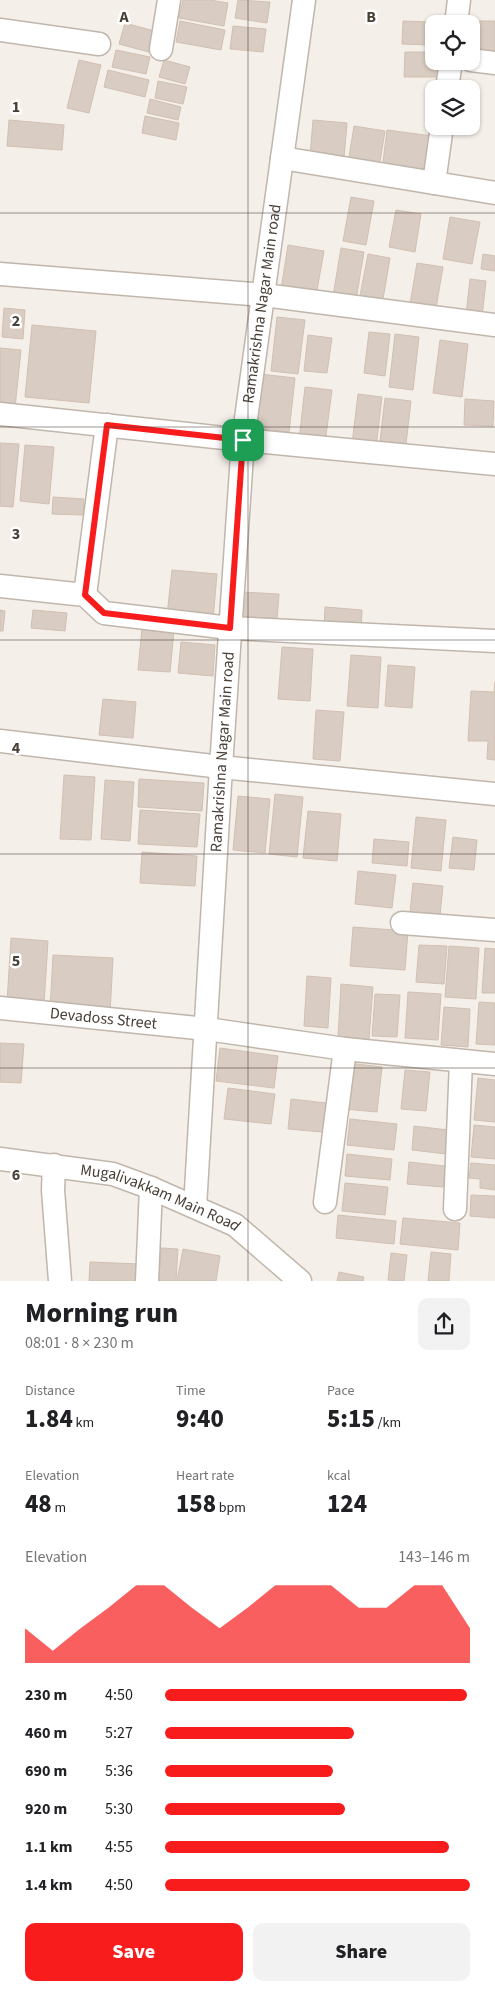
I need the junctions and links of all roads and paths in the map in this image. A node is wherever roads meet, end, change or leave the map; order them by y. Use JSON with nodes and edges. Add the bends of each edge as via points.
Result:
{"nodes":[{"id":1,"x":169,"y":0,"type":"edge"},
{"id":2,"x":304,"y":0,"type":"edge"},
{"id":3,"x":458,"y":0,"type":"edge"},
{"id":4,"x":457,"y":15,"type":"edge"},
{"id":5,"x":0,"y":30,"type":"edge"},
{"id":6,"x":99,"y":44,"type":"dead end"},
{"id":7,"x":160,"y":50,"type":"dead end"},
{"id":8,"x":480,"y":61,"type":"edge"},
{"id":9,"x":495,"y":63,"type":"edge"},
{"id":10,"x":441,"y":135,"type":"edge"},
{"id":11,"x":282,"y":158,"type":"junction"},
{"id":12,"x":434,"y":183,"type":"junction"},
{"id":13,"x":495,"y":194,"type":"edge"},
{"id":14,"x":0,"y":274,"type":"edge"},
{"id":15,"x":264,"y":295,"type":"junction"},
{"id":16,"x":495,"y":325,"type":"edge"},
{"id":17,"x":0,"y":414,"type":"edge"},
{"id":18,"x":107,"y":425,"type":"junction"},
{"id":19,"x":243,"y":440,"type":"junction"},
{"id":20,"x":495,"y":464,"type":"edge"},
{"id":21,"x":0,"y":586,"type":"edge"},
{"id":22,"x":85,"y":595,"type":"junction"},
{"id":23,"x":230,"y":628,"type":"junction"},
{"id":24,"x":495,"y":641,"type":"edge"},
{"id":25,"x":0,"y":742,"type":"edge"},
{"id":26,"x":221,"y":768,"type":"junction"},
{"id":27,"x":495,"y":794,"type":"edge"},
{"id":28,"x":402,"y":923,"type":"dead end"},
{"id":29,"x":495,"y":930,"type":"edge"},
{"id":30,"x":0,"y":1008,"type":"edge"},
{"id":31,"x":206,"y":1029,"type":"junction"},
{"id":32,"x":345,"y":1048,"type":"junction"},
{"id":33,"x":461,"y":1061,"type":"junction"},
{"id":34,"x":495,"y":1064,"type":"edge"},
{"id":35,"x":0,"y":1159,"type":"edge"},
{"id":36,"x":54,"y":1166,"type":"junction"},
{"id":37,"x":151,"y":1188,"type":"junction"},
{"id":38,"x":325,"y":1202,"type":"dead end"},
{"id":39,"x":195,"y":1207,"type":"junction"},
{"id":40,"x":455,"y":1209,"type":"dead end"},
{"id":41,"x":60,"y":1281,"type":"edge"},
{"id":42,"x":147,"y":1281,"type":"edge"},
{"id":43,"x":300,"y":1281,"type":"edge"}],
"edges":[{"from":1,"to":7,"type":"street"},
{"from":2,"to":11,"type":"street","name":"Ramakrishna Nagar Main road"},
{"from":3,"to":4,"type":"street"},
{"from":5,"to":6,"type":"street"},
{"from":8,"to":9,"type":"street"},
{"from":10,"to":12,"type":"street"},
{"from":11,"to":12,"type":"street"},
{"from":11,"to":15,"type":"street","name":"Ramakrishna Nagar Main road"},
{"from":12,"to":13,"type":"street"},
{"from":14,"to":15,"type":"street"},
{"from":15,"to":16,"type":"street"},
{"from":15,"to":19,"type":"street","name":"Ramakrishna Nagar Main road"},
{"from":17,"to":18,"type":"street"},
{"from":18,"to":19,"type":"street"},
{"from":18,"to":22,"type":"street"},
{"from":19,"to":20,"type":"street"},
{"from":19,"to":23,"type":"street","name":"Ramakrishna Nagar Main road"},
{"from":21,"to":22,"type":"street"},
{"from":22,"to":23,"type":"street","via":[[104,613]]},
{"from":23,"to":24,"type":"street"},
{"from":23,"to":26,"type":"street","name":"Ramakrishna Nagar Main road"},
{"from":25,"to":26,"type":"street"},
{"from":26,"to":27,"type":"street"},
{"from":26,"to":31,"type":"street","name":"Ramakrishna Nagar Main road"},
{"from":28,"to":29,"type":"street"},
{"from":30,"to":31,"type":"street","name":"Devadoss Street"},
{"from":31,"to":32,"type":"street","name":"Devadoss Street"},
{"from":31,"to":39,"type":"street","name":"Ramakrishna Nagar Main road"},
{"from":32,"to":33,"type":"street","name":"Devadoss Street"},
{"from":32,"to":38,"type":"street"},
{"from":33,"to":34,"type":"street","name":"Devadoss Street"},
{"from":33,"to":40,"type":"street"},
{"from":35,"to":36,"type":"street","name":"Mugalivakkam Main Road"},
{"from":36,"to":37,"type":"street","name":"Mugalivakkam Main Road","via":[[113,1174]]},
{"from":36,"to":41,"type":"street","via":[[52,1190]]},
{"from":37,"to":39,"type":"street","name":"Mugalivakkam Main Road"},
{"from":37,"to":42,"type":"street"},
{"from":39,"to":43,"type":"street","name":"Mugalivakkam Main Road","via":[[235,1225]]}]}
